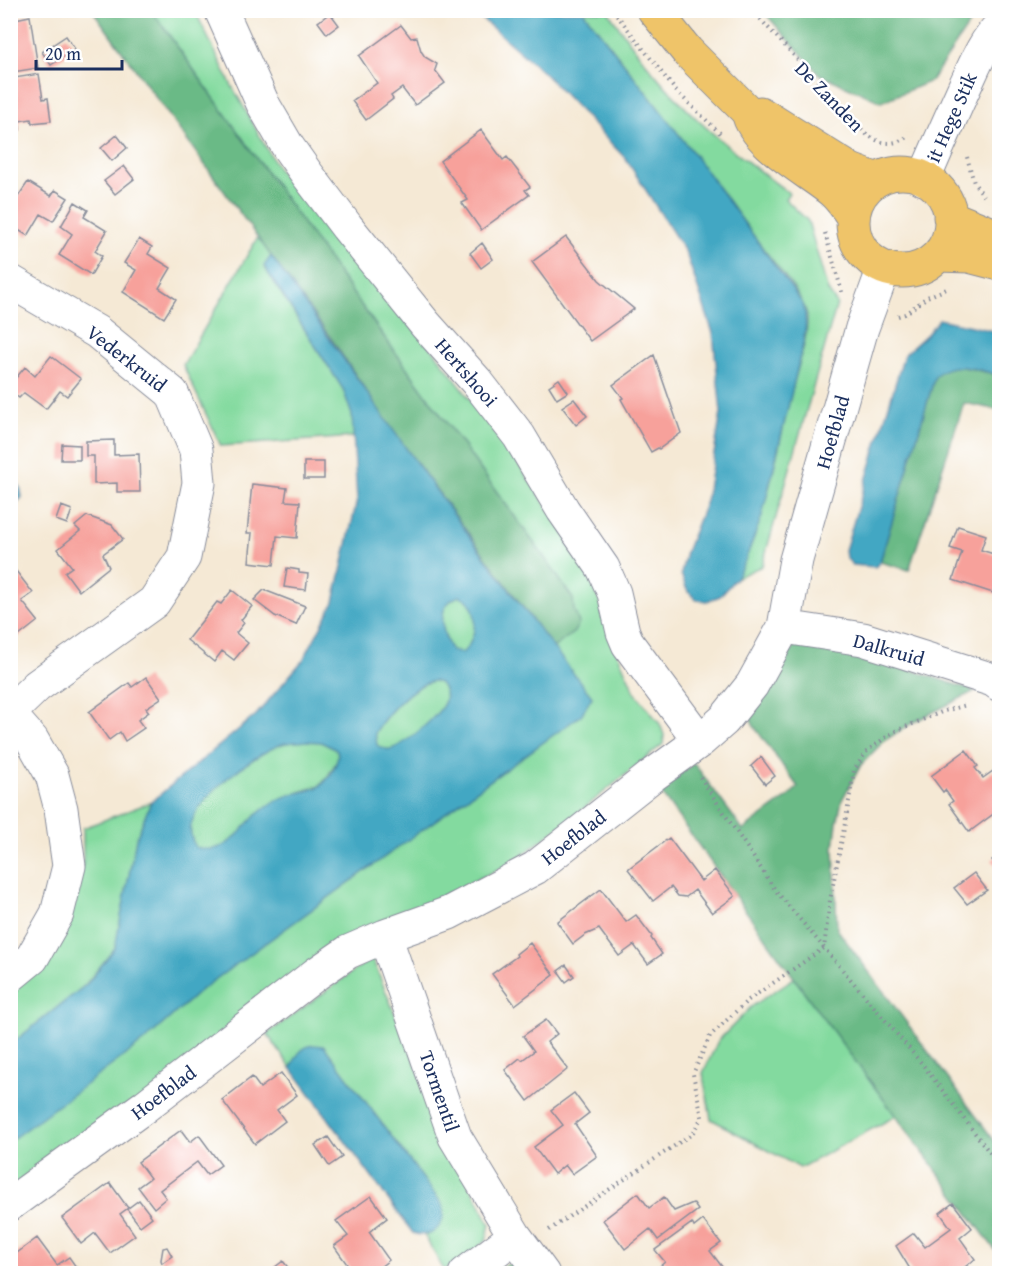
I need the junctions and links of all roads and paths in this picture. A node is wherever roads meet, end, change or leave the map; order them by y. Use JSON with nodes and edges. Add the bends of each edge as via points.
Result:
{"nodes":[{"id":1,"x":221,"y":10,"type":"edge"},
{"id":2,"x":654,"y":10,"type":"edge"},
{"id":3,"x":752,"y":10,"type":"edge"},
{"id":4,"x":999,"y":26,"type":"edge"},
{"id":5,"x":748,"y":112,"type":"junction"},
{"id":6,"x":911,"y":133,"type":"dead end"},
{"id":7,"x":964,"y":152,"type":"dead end"},
{"id":8,"x":924,"y":179,"type":"junction"},
{"id":9,"x":877,"y":180,"type":"junction"},
{"id":10,"x":985,"y":198,"type":"dead end"},
{"id":11,"x":950,"y":217,"type":"junction"},
{"id":12,"x":838,"y":220,"type":"junction"},
{"id":13,"x":999,"y":237,"type":"edge"},
{"id":14,"x":938,"y":255,"type":"junction"},
{"id":15,"x":999,"y":264,"type":"edge"},
{"id":16,"x":884,"y":268,"type":"junction"},
{"id":17,"x":10,"y":282,"type":"edge"},
{"id":18,"x":958,"y":286,"type":"dead end"},
{"id":19,"x":844,"y":294,"type":"dead end"},
{"id":20,"x":896,"y":316,"type":"dead end"},
{"id":21,"x":784,"y":627,"type":"junction"},
{"id":22,"x":992,"y":683,"type":"edge"},
{"id":23,"x":10,"y":714,"type":"edge"},
{"id":24,"x":690,"y":748,"type":"junction"},
{"id":25,"x":385,"y":936,"type":"junction"},
{"id":26,"x":824,"y":948,"type":"junction"},
{"id":27,"x":10,"y":976,"type":"edge"},
{"id":28,"x":999,"y":1166,"type":"edge"},
{"id":29,"x":10,"y":1204,"type":"edge"},
{"id":30,"x":519,"y":1242,"type":"junction"},
{"id":31,"x":465,"y":1274,"type":"edge"},
{"id":32,"x":543,"y":1274,"type":"edge"}],
"edges":[{"from":1,"to":24,"type":"street","name":"Hertshooi","via":[[263,104],[288,147],[346,227],[484,389],[519,436],[603,568],[628,644]]},
{"from":2,"to":5,"type":"main road","name":"De Zanden","via":[[687,51]]},
{"from":3,"to":6,"type":"path","name":"De Zanden","via":[[871,138],[891,143]]},
{"from":4,"to":8,"type":"street","name":"it Hege Stik","via":[[981,52]]},
{"from":5,"to":9,"type":"main road","name":"De Zanden","via":[[761,113],[851,170]]},
{"from":5,"to":12,"type":"main road","name":"De Zanden","via":[[750,124],[776,149],[833,192]]},
{"from":7,"to":10,"type":"path","via":[[974,183]]},
{"from":8,"to":9,"type":"main road","via":[[897,174]]},
{"from":8,"to":11,"type":"main road","via":[[942,195]]},
{"from":9,"to":12,"type":"main road"},
{"from":11,"to":13,"type":"main road"},
{"from":11,"to":14,"type":"main road","via":[[948,237]]},
{"from":12,"to":16,"type":"main road","via":[[854,233],[870,260]]},
{"from":12,"to":19,"type":"path","via":[[840,287]]},
{"from":14,"to":15,"type":"main road","via":[[969,256]]},
{"from":14,"to":16,"type":"main road","via":[[917,269]]},
{"from":16,"to":21,"type":"street","name":"Hoefblad","via":[[862,328],[804,531]]},
{"from":17,"to":23,"type":"street","name":"Vederkruid","via":[[98,332],[172,393],[196,450],[199,483],[184,557],[154,602],[37,686]]},
{"from":18,"to":20,"type":"path","via":[[934,293]]},
{"from":21,"to":22,"type":"street","name":"Dalkruid","via":[[862,639]]},
{"from":21,"to":24,"type":"street","name":"Hoefblad","via":[[746,692],[724,720]]},
{"from":22,"to":26,"type":"path","via":[[944,711],[892,732],[867,751],[854,770]]},
{"from":23,"to":27,"type":"street","via":[[32,740],[52,775],[69,866],[57,914],[32,958]]},
{"from":24,"to":25,"type":"street","name":"Hoefblad","via":[[535,868],[449,913]]},
{"from":24,"to":26,"type":"path","via":[[689,761],[776,891]]},
{"from":25,"to":29,"type":"street","name":"Hoefblad","via":[[348,952],[316,974]]},
{"from":25,"to":30,"type":"street","name":"Tormentil","via":[[455,1137]]},
{"from":26,"to":28,"type":"path","via":[[922,1065]]},
{"from":26,"to":30,"type":"path","via":[[747,1000],[710,1036],[693,1074],[702,1117],[692,1134]]},
{"from":30,"to":31,"type":"street"},
{"from":30,"to":32,"type":"street","name":"Tormentil"}]}
